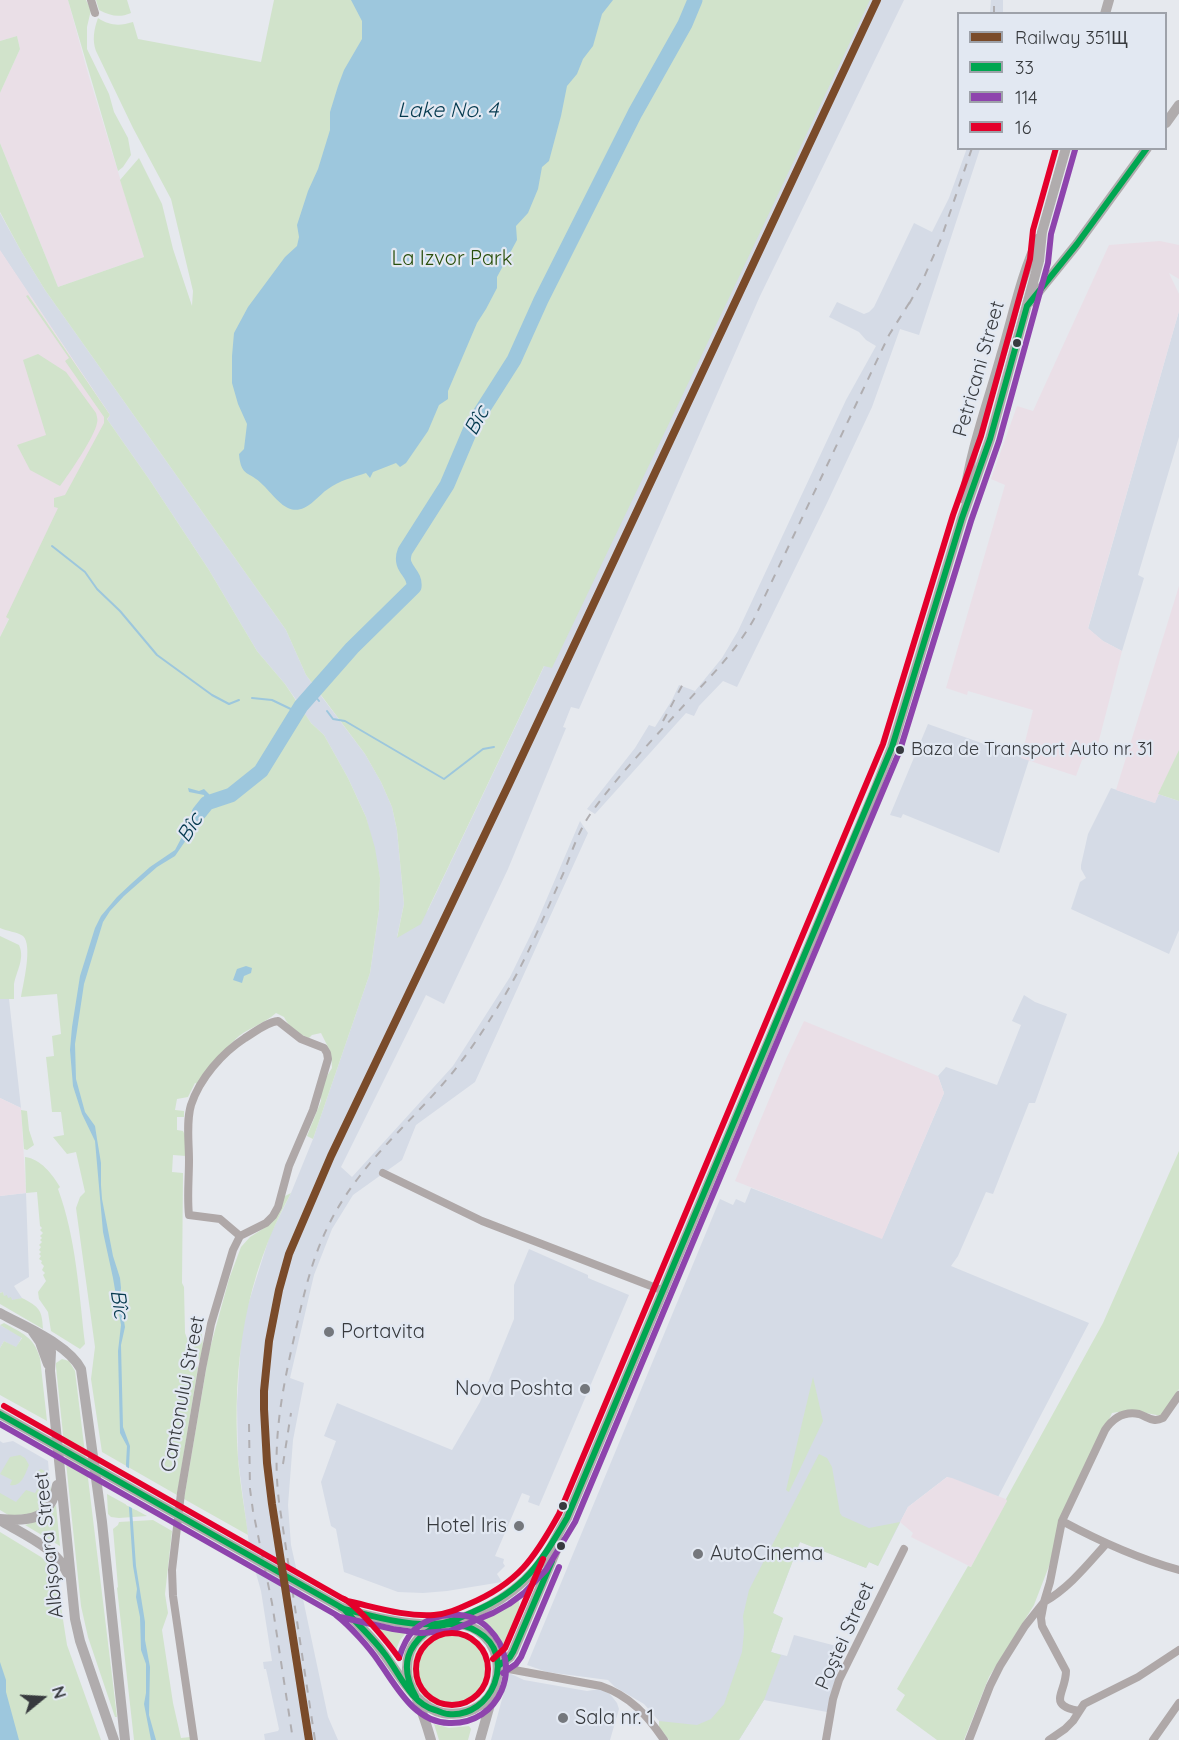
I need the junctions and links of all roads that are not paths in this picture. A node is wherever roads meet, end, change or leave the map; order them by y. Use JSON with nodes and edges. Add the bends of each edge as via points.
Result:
{"nodes":[{"id":1,"x":91,"y":0,"type":"edge"},
{"id":2,"x":95,"y":13,"type":"dead end"},
{"id":3,"x":1179,"y":105,"type":"edge"},
{"id":4,"x":1167,"y":122,"type":"edge"},
{"id":5,"x":1065,"y":150,"type":"edge"},
{"id":6,"x":1146,"y":150,"type":"edge"},
{"id":7,"x":1042,"y":232,"type":"junction"},
{"id":8,"x":1027,"y":306,"type":"junction"},
{"id":9,"x":1010,"y":324,"type":"junction"},
{"id":10,"x":962,"y":518,"type":"junction"},
{"id":11,"x":384,"y":1173,"type":"dead end"},
{"id":12,"x":240,"y":1236,"type":"junction"},
{"id":13,"x":663,"y":1291,"type":"junction"},
{"id":14,"x":0,"y":1313,"type":"edge"},
{"id":15,"x":33,"y":1332,"type":"junction"},
{"id":16,"x":49,"y":1340,"type":"junction"},
{"id":17,"x":50,"y":1371,"type":"junction"},
{"id":18,"x":1179,"y":1395,"type":"edge"},
{"id":19,"x":0,"y":1414,"type":"edge"},
{"id":20,"x":60,"y":1473,"type":"junction"},
{"id":21,"x":567,"y":1518,"type":"junction"},
{"id":22,"x":0,"y":1520,"type":"edge"},
{"id":23,"x":1062,"y":1521,"type":"junction"},
{"id":24,"x":1106,"y":1544,"type":"junction"},
{"id":25,"x":904,"y":1549,"type":"dead end"},
{"id":26,"x":1179,"y":1570,"type":"edge"},
{"id":27,"x":71,"y":1582,"type":"junction"},
{"id":28,"x":1044,"y":1602,"type":"junction"},
{"id":29,"x":343,"y":1608,"type":"junction"},
{"id":30,"x":444,"y":1624,"type":"junction"},
{"id":31,"x":1179,"y":1650,"type":"edge"},
{"id":32,"x":498,"y":1666,"type":"junction"},
{"id":33,"x":495,"y":1686,"type":"junction"},
{"id":34,"x":416,"y":1696,"type":"junction"},
{"id":35,"x":1179,"y":1703,"type":"edge"},
{"id":36,"x":1079,"y":1711,"type":"junction"},
{"id":37,"x":106,"y":1717,"type":"junction"},
{"id":38,"x":123,"y":1720,"type":"junction"},
{"id":39,"x":114,"y":1740,"type":"edge"},
{"id":40,"x":125,"y":1740,"type":"edge"},
{"id":41,"x":194,"y":1740,"type":"edge"},
{"id":42,"x":431,"y":1740,"type":"edge"},
{"id":43,"x":480,"y":1740,"type":"edge"},
{"id":44,"x":664,"y":1740,"type":"edge"},
{"id":45,"x":826,"y":1740,"type":"edge"},
{"id":46,"x":969,"y":1740,"type":"edge"},
{"id":47,"x":1049,"y":1740,"type":"edge"},
{"id":48,"x":1153,"y":1740,"type":"edge"}],
"edges":[{"from":1,"to":2,"type":"street"},
{"from":3,"to":4,"type":"main road"},
{"from":5,"to":7,"type":"main road","name":"Petricani Street"},
{"from":6,"to":8,"type":"main road"},
{"from":7,"to":8,"type":"main road","name":"Petricani Street"},
{"from":7,"to":9,"type":"main road","name":"Petricani Street","via":[[1030,256]]},
{"from":8,"to":9,"type":"main road"},
{"from":8,"to":10,"type":"main road","name":"Petricani Street","via":[[990,439]]},
{"from":9,"to":10,"type":"main road","name":"Petricani Street","via":[[969,467]]},
{"from":10,"to":13,"type":"main road","name":"Petricani Street","via":[[885,765]]},
{"from":11,"to":13,"type":"street","via":[[482,1221]]},
{"from":12,"to":12,"type":"street","via":[[220,1219],[189,1215],[190,1107],[203,1081],[226,1052],[278,1021],[301,1039],[324,1048],[328,1059],[278,1207],[266,1223]]},
{"from":12,"to":41,"type":"street","name":"Cantonului Street","via":[[211,1324],[181,1493],[172,1570]]},
{"from":13,"to":21,"type":"main road","name":"Petricani Street"},
{"from":14,"to":15,"type":"main road"},
{"from":15,"to":16,"type":"main road"},
{"from":15,"to":17,"type":"main road"},
{"from":16,"to":17,"type":"main road","name":"Albișoara Street"},
{"from":16,"to":38,"type":"main road","via":[[76,1359],[81,1372]]},
{"from":17,"to":20,"type":"main road","name":"Albișoara Street"},
{"from":18,"to":23,"type":"street","via":[[1160,1420],[1123,1414],[1109,1424]]},
{"from":19,"to":29,"type":"main road","bridge":true},
{"from":20,"to":22,"type":"main road","via":[[56,1496],[43,1514],[24,1520]]},
{"from":20,"to":27,"type":"main road","name":"Albișoara Street"},
{"from":21,"to":30,"type":"main road","name":"Petricani Street","via":[[544,1557],[519,1586],[490,1606]]},
{"from":21,"to":32,"type":"main road","name":"Petricani Street","via":[[518,1643],[510,1658]]},
{"from":22,"to":27,"type":"main road","via":[[59,1558]]},
{"from":23,"to":24,"type":"street"},
{"from":23,"to":28,"type":"street"},
{"from":24,"to":26,"type":"street"},
{"from":24,"to":28,"type":"street","via":[[1072,1581]]},
{"from":25,"to":45,"type":"street","name":"Poștei Street","via":[[839,1680]]},
{"from":27,"to":37,"type":"main road","name":"Albișoara Street","via":[[80,1641]]},
{"from":28,"to":36,"type":"street","via":[[1042,1626],[1065,1671],[1060,1702]]},
{"from":28,"to":46,"type":"street","via":[[1000,1666]]},
{"from":29,"to":30,"type":"main road","via":[[416,1624]]},
{"from":29,"to":34,"type":"main road"},
{"from":30,"to":32,"type":"main road","via":[[465,1625],[484,1636]]},
{"from":30,"to":34,"type":"main road","via":[[423,1633],[410,1652],[407,1675]]},
{"from":31,"to":36,"type":"street","via":[[1143,1674],[1084,1704]]},
{"from":32,"to":33,"type":"main road"},
{"from":32,"to":44,"type":"street","via":[[610,1689],[645,1714]]},
{"from":33,"to":34,"type":"main road","via":[[478,1707],[452,1715],[426,1706]]},
{"from":33,"to":43,"type":"main road"},
{"from":34,"to":42,"type":"main road"},
{"from":35,"to":48,"type":"street"},
{"from":36,"to":47,"type":"street","via":[[1065,1729]]},
{"from":37,"to":38,"type":"main road","via":[[117,1723]]},
{"from":37,"to":39,"type":"main road","name":"Albișoara Street"},
{"from":38,"to":40,"type":"main road"}]}
